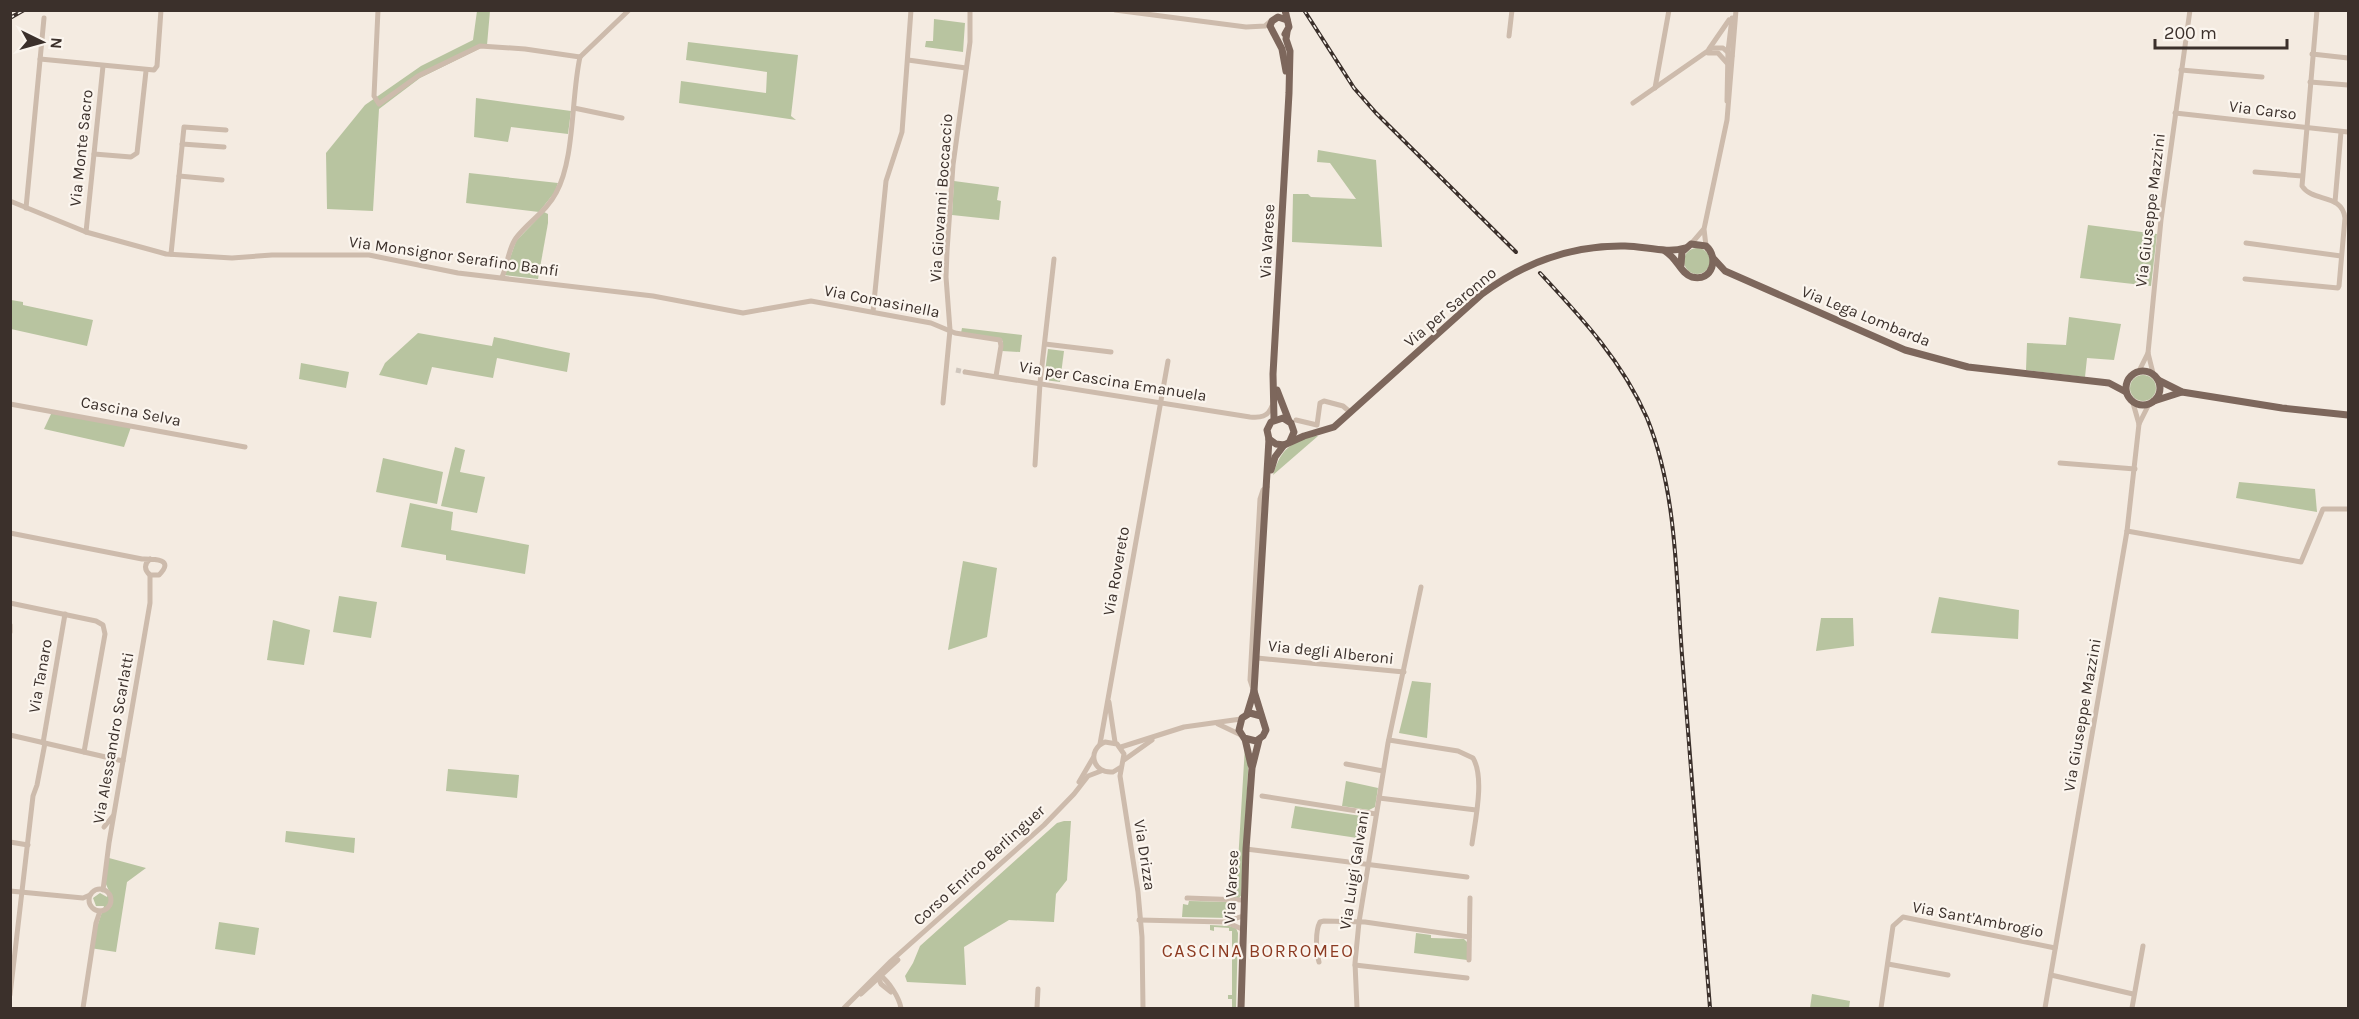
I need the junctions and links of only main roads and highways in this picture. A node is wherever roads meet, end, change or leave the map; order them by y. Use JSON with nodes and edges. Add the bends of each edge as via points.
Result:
{"nodes":[{"id":1,"x":1278,"y":10,"type":"edge"},
{"id":2,"x":1285,"y":10,"type":"edge"},
{"id":3,"x":1273,"y":19,"type":"junction"},
{"id":4,"x":1287,"y":20,"type":"junction"},
{"id":5,"x":1287,"y":32,"type":"junction"},
{"id":6,"x":1272,"y":33,"type":"junction"},
{"id":7,"x":1288,"y":110,"type":"junction"},
{"id":8,"x":1688,"y":246,"type":"junction"},
{"id":9,"x":1659,"y":249,"type":"junction"},
{"id":10,"x":1714,"y":260,"type":"junction"},
{"id":11,"x":1681,"y":265,"type":"junction"},
{"id":12,"x":1725,"y":272,"type":"junction"},
{"id":13,"x":1707,"y":274,"type":"junction"},
{"id":14,"x":1273,"y":374,"type":"junction"},
{"id":15,"x":2128,"y":379,"type":"junction"},
{"id":16,"x":2158,"y":380,"type":"junction"},
{"id":17,"x":2109,"y":383,"type":"junction"},
{"id":18,"x":2126,"y":392,"type":"junction"},
{"id":19,"x":2182,"y":392,"type":"junction"},
{"id":20,"x":2152,"y":403,"type":"junction"},
{"id":21,"x":2349,"y":415,"type":"edge"},
{"id":22,"x":1292,"y":421,"type":"junction"},
{"id":23,"x":1271,"y":422,"type":"junction"},
{"id":24,"x":1315,"y":433,"type":"junction"},
{"id":25,"x":1269,"y":439,"type":"junction"},
{"id":26,"x":1287,"y":443,"type":"junction"},
{"id":27,"x":1267,"y":487,"type":"junction"},
{"id":28,"x":1254,"y":691,"type":"junction"},
{"id":29,"x":1261,"y":716,"type":"junction"},
{"id":30,"x":1244,"y":717,"type":"junction"},
{"id":31,"x":1243,"y":737,"type":"junction"},
{"id":32,"x":1259,"y":740,"type":"junction"},
{"id":33,"x":1252,"y":768,"type":"junction"},
{"id":34,"x":1241,"y":1008,"type":"edge"}],
"edges":[{"from":1,"to":3,"type":"main road"},
{"from":2,"to":4,"type":"main road"},
{"from":3,"to":4,"type":"main road"},
{"from":3,"to":6,"type":"main road"},
{"from":4,"to":5,"type":"main road"},
{"from":5,"to":6,"type":"main road","via":[[1281,36]]},
{"from":5,"to":7,"type":"main road","name":"Via Varese"},
{"from":6,"to":7,"type":"main road","name":"Via Varese","via":[[1284,56]]},
{"from":7,"to":14,"type":"main road","name":"Via Varese"},
{"from":8,"to":9,"type":"main road","name":"Via per Saronno"},
{"from":8,"to":10,"type":"main road","via":[[1706,246]]},
{"from":8,"to":11,"type":"main road","via":[[1681,255]]},
{"from":9,"to":11,"type":"main road"},
{"from":9,"to":24,"type":"main road","name":"Via per Saronno","via":[[1582,248],[1519,270],[1458,314],[1328,430]]},
{"from":10,"to":12,"type":"main road","name":"Via Lega Lombarda"},
{"from":10,"to":13,"type":"main road"},
{"from":11,"to":13,"type":"main road","via":[[1689,276]]},
{"from":12,"to":13,"type":"main road","name":"Via Lega Lombarda"},
{"from":12,"to":17,"type":"main road","name":"Via Lega Lombarda","via":[[1905,350],[1968,367]]},
{"from":14,"to":22,"type":"main road","name":"Via Varese","via":[[1279,400]]},
{"from":14,"to":23,"type":"main road","name":"Via Varese"},
{"from":15,"to":16,"type":"main road","via":[[2139,371],[2153,373]]},
{"from":15,"to":17,"type":"main road","name":"Via Lega Lombarda"},
{"from":15,"to":18,"type":"main road"},
{"from":16,"to":19,"type":"main road"},
{"from":16,"to":20,"type":"main road","via":[[2160,391]]},
{"from":17,"to":18,"type":"main road","name":"Via Lega Lombarda"},
{"from":18,"to":20,"type":"main road","via":[[2133,403]]},
{"from":19,"to":20,"type":"main road"},
{"from":19,"to":21,"type":"main road"},
{"from":22,"to":23,"type":"main road","via":[[1283,418]]},
{"from":22,"to":24,"type":"main road"},
{"from":22,"to":26,"type":"main road","via":[[1294,432]]},
{"from":23,"to":25,"type":"main road"},
{"from":24,"to":26,"type":"main road","name":"Via per Saronno"},
{"from":25,"to":26,"type":"main road","via":[[1276,444]]},
{"from":25,"to":27,"type":"main road"},
{"from":26,"to":27,"type":"main road","via":[[1275,457]]},
{"from":27,"to":28,"type":"main road"},
{"from":28,"to":29,"type":"main road"},
{"from":28,"to":30,"type":"main road"},
{"from":29,"to":30,"type":"main road","via":[[1253,713]]},
{"from":29,"to":32,"type":"main road","via":[[1266,730]]},
{"from":30,"to":31,"type":"main road","via":[[1238,727]]},
{"from":31,"to":32,"type":"main road"},
{"from":31,"to":33,"type":"main road","name":"Via Varese"},
{"from":32,"to":33,"type":"main road","name":"Via Varese"},
{"from":33,"to":34,"type":"main road","name":"Via Varese"}]}
